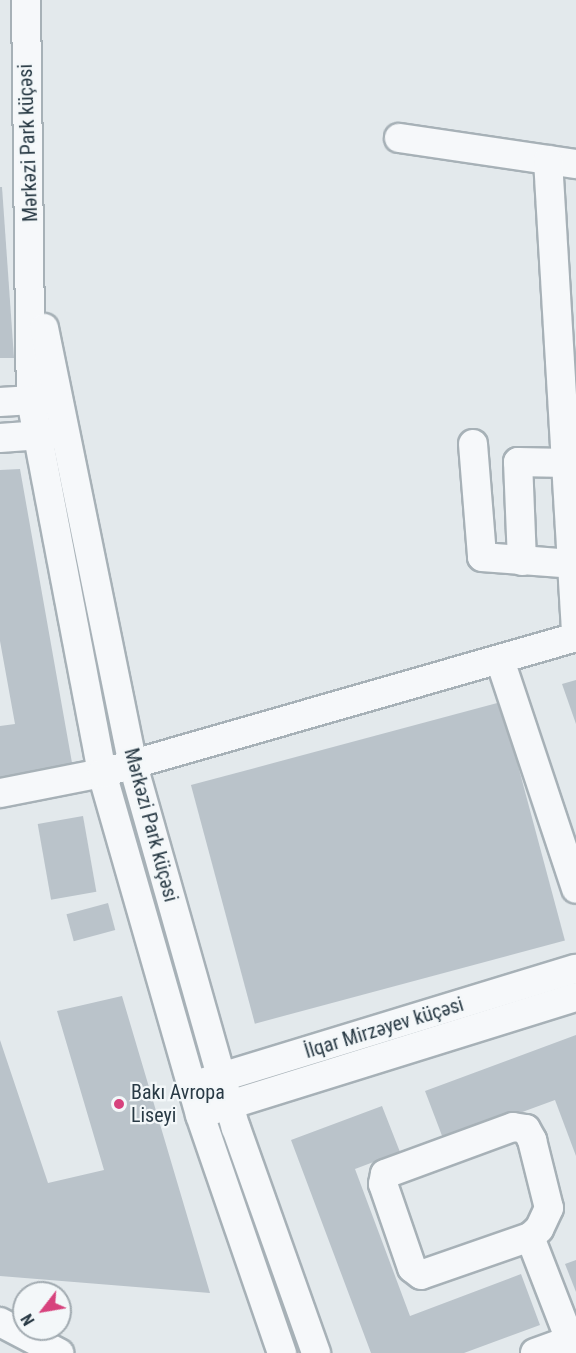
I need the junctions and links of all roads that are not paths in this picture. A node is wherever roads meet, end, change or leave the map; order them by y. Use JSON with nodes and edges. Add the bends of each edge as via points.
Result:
{"nodes":[{"id":1,"x":26,"y":0,"type":"edge"},
{"id":2,"x":12,"y":102,"type":"edge"},
{"id":3,"x":399,"y":138,"type":"dead end"},
{"id":4,"x":548,"y":160,"type":"junction"},
{"id":5,"x":576,"y":164,"type":"edge"},
{"id":6,"x":34,"y":285,"type":"junction"},
{"id":7,"x":60,"y":398,"type":"junction"},
{"id":8,"x":31,"y":400,"type":"junction"},
{"id":9,"x":0,"y":402,"type":"edge"},
{"id":10,"x":67,"y":432,"type":"junction"},
{"id":11,"x":38,"y":435,"type":"junction"},
{"id":12,"x":0,"y":438,"type":"edge"},
{"id":13,"x":473,"y":444,"type":"dead end"},
{"id":14,"x":567,"y":463,"type":"junction"},
{"id":15,"x":522,"y":561,"type":"junction"},
{"id":16,"x":572,"y":564,"type":"junction"},
{"id":17,"x":576,"y":637,"type":"edge"},
{"id":18,"x":500,"y":660,"type":"junction"},
{"id":19,"x":133,"y":765,"type":"junction"},
{"id":20,"x":102,"y":773,"type":"junction"},
{"id":21,"x":0,"y":793,"type":"edge"},
{"id":22,"x":576,"y":889,"type":"edge"},
{"id":23,"x":576,"y":969,"type":"edge"},
{"id":24,"x":576,"y":997,"type":"edge"},
{"id":25,"x":221,"y":1078,"type":"junction"},
{"id":26,"x":192,"y":1087,"type":"junction"},
{"id":27,"x":229,"y":1104,"type":"junction"},
{"id":28,"x":200,"y":1115,"type":"junction"},
{"id":29,"x":530,"y":1237,"type":"junction"},
{"id":30,"x":0,"y":1322,"type":"edge"},
{"id":31,"x":573,"y":1339,"type":"edge"},
{"id":32,"x":59,"y":1353,"type":"edge"},
{"id":33,"x":282,"y":1353,"type":"edge"},
{"id":34,"x":316,"y":1353,"type":"edge"},
{"id":35,"x":535,"y":1353,"type":"edge"}],
"edges":[{"from":1,"to":2,"type":"street","name":"Mərkəzi Park küçəsi"},
{"from":2,"to":6,"type":"street","name":"Mərkəzi Park küçəsi"},
{"from":3,"to":4,"type":"street"},
{"from":4,"to":5,"type":"street"},
{"from":4,"to":14,"type":"street"},
{"from":6,"to":7,"type":"street","name":"Mərkəzi Park küçəsi"},
{"from":6,"to":8,"type":"street","name":"Mərkəzi Park küçəsi"},
{"from":7,"to":8,"type":"street"},
{"from":7,"to":10,"type":"street","name":"Mərkəzi Park küçəsi"},
{"from":8,"to":9,"type":"street"},
{"from":8,"to":11,"type":"street","name":"Mərkəzi Park küçəsi"},
{"from":10,"to":11,"type":"street"},
{"from":10,"to":19,"type":"street","name":"Mərkəzi Park küçəsi"},
{"from":11,"to":12,"type":"street"},
{"from":11,"to":20,"type":"street","name":"Mərkəzi Park küçəsi"},
{"from":13,"to":15,"type":"street","via":[[482,557]]},
{"from":14,"to":15,"type":"street","via":[[518,462]]},
{"from":14,"to":16,"type":"street"},
{"from":15,"to":16,"type":"street"},
{"from":16,"to":17,"type":"street"},
{"from":17,"to":18,"type":"street"},
{"from":18,"to":19,"type":"street"},
{"from":18,"to":22,"type":"street"},
{"from":19,"to":20,"type":"street"},
{"from":19,"to":25,"type":"street","name":"Mərkəzi Park küçəsi"},
{"from":20,"to":21,"type":"street"},
{"from":20,"to":26,"type":"street","name":"Mərkəzi Park küçəsi"},
{"from":23,"to":25,"type":"street","name":"İlqar Mirzəyev küçəsi"},
{"from":24,"to":27,"type":"street","name":"İlqar Mirzəyev küçəsi"},
{"from":25,"to":26,"type":"street","name":"İlqar Mirzəyev küçəsi"},
{"from":25,"to":27,"type":"street","name":"Mərkəzi Park küçəsi"},
{"from":26,"to":28,"type":"street","name":"Mərkəzi Park küçəsi"},
{"from":27,"to":28,"type":"street","name":"İlqar Mirzəyev küçəsi"},
{"from":27,"to":34,"type":"street","name":"Mərkəzi Park küçəsi"},
{"from":28,"to":33,"type":"street","name":"Mərkəzi Park küçəsi"},
{"from":29,"to":29,"type":"street","via":[[421,1275],[412,1268],[383,1184],[385,1174],[513,1127],[526,1129],[549,1208]]},
{"from":29,"to":31,"type":"street"},
{"from":30,"to":32,"type":"street"},
{"from":31,"to":35,"type":"street"}]}
